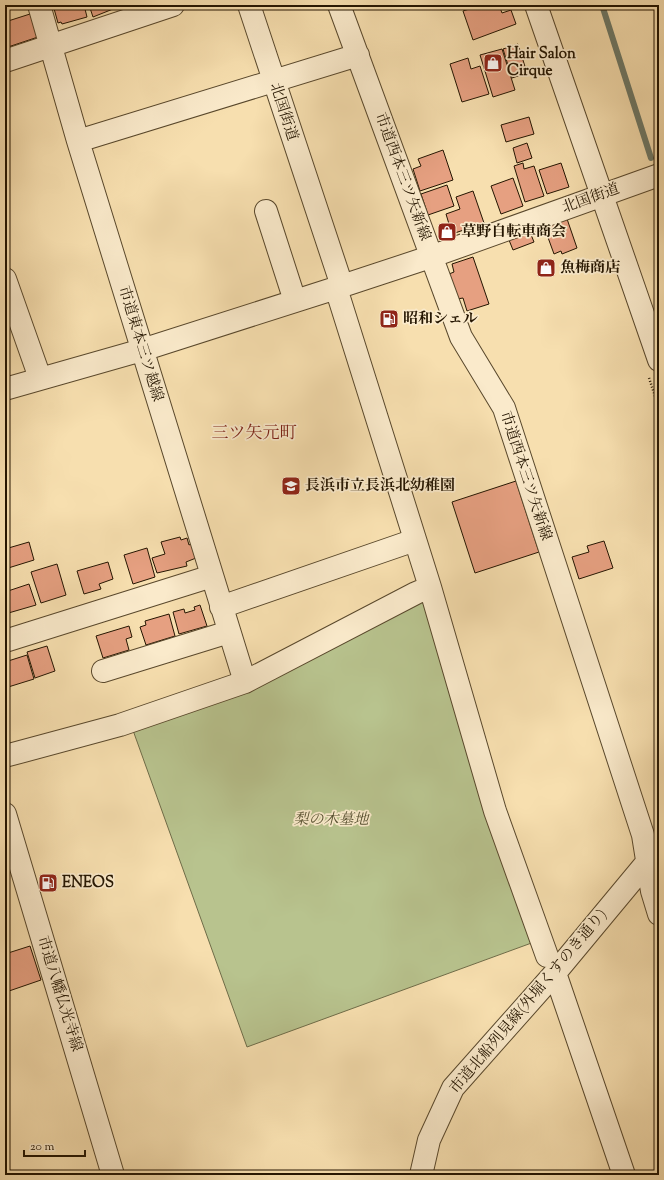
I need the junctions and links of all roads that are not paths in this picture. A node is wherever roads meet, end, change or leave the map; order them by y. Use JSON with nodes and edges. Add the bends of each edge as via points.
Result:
{"nodes":[{"id":1,"x":40,"y":5,"type":"edge"},
{"id":2,"x":173,"y":5,"type":"edge"},
{"id":3,"x":249,"y":5,"type":"edge"},
{"id":4,"x":339,"y":5,"type":"edge"},
{"id":5,"x":536,"y":5,"type":"edge"},
{"id":6,"x":51,"y":45,"type":"junction"},
{"id":7,"x":358,"y":55,"type":"junction"},
{"id":8,"x":5,"y":61,"type":"edge"},
{"id":9,"x":273,"y":81,"type":"junction"},
{"id":10,"x":78,"y":142,"type":"junction"},
{"id":11,"x":659,"y":175,"type":"edge"},
{"id":12,"x":601,"y":196,"type":"junction"},
{"id":13,"x":266,"y":211,"type":"dead end"},
{"id":14,"x":430,"y":257,"type":"junction"},
{"id":15,"x":5,"y":279,"type":"edge"},
{"id":16,"x":339,"y":287,"type":"junction"},
{"id":17,"x":295,"y":301,"type":"junction"},
{"id":18,"x":142,"y":350,"type":"junction"},
{"id":19,"x":659,"y":360,"type":"edge"},
{"id":20,"x":40,"y":378,"type":"junction"},
{"id":21,"x":5,"y":389,"type":"edge"},
{"id":22,"x":416,"y":540,"type":"junction"},
{"id":23,"x":212,"y":576,"type":"junction"},
{"id":24,"x":430,"y":587,"type":"junction"},
{"id":25,"x":221,"y":607,"type":"junction"},
{"id":26,"x":229,"y":632,"type":"junction"},
{"id":27,"x":5,"y":641,"type":"edge"},
{"id":28,"x":103,"y":671,"type":"dead end"},
{"id":29,"x":244,"y":682,"type":"junction"},
{"id":30,"x":5,"y":756,"type":"edge"},
{"id":31,"x":5,"y":814,"type":"edge"},
{"id":32,"x":659,"y":841,"type":"edge"},
{"id":33,"x":648,"y":861,"type":"junction"},
{"id":34,"x":659,"y":914,"type":"edge"},
{"id":35,"x":551,"y":964,"type":"junction"},
{"id":36,"x":113,"y":1175,"type":"edge"},
{"id":37,"x":421,"y":1175,"type":"edge"},
{"id":38,"x":624,"y":1175,"type":"edge"}],
"edges":[{"from":1,"to":6,"type":"street","name":"市道東本三ツ越線"},
{"from":2,"to":6,"type":"street"},
{"from":3,"to":9,"type":"street","name":"北国街道"},
{"from":4,"to":7,"type":"street","name":"市道西本三ツ矢新線"},
{"from":5,"to":12,"type":"street"},
{"from":6,"to":8,"type":"street"},
{"from":6,"to":10,"type":"street","name":"市道東本三ツ越線"},
{"from":7,"to":9,"type":"street"},
{"from":7,"to":14,"type":"street","name":"市道西本三ツ矢新線"},
{"from":9,"to":10,"type":"street"},
{"from":9,"to":16,"type":"street","name":"北国街道"},
{"from":10,"to":18,"type":"street","name":"市道東本三ツ越線"},
{"from":11,"to":12,"type":"street","name":"北国街道"},
{"from":12,"to":14,"type":"street","name":"北国街道"},
{"from":12,"to":19,"type":"street"},
{"from":13,"to":17,"type":"street"},
{"from":14,"to":16,"type":"street","name":"北国街道"},
{"from":14,"to":33,"type":"street","name":"市道西本三ツ矢新線","via":[[461,337],[504,408],[642,835]]},
{"from":15,"to":20,"type":"street"},
{"from":16,"to":17,"type":"street"},
{"from":16,"to":22,"type":"street"},
{"from":17,"to":18,"type":"street"},
{"from":18,"to":20,"type":"street"},
{"from":18,"to":23,"type":"street","name":"市道東本三ツ越線"},
{"from":20,"to":21,"type":"street"},
{"from":22,"to":24,"type":"street"},
{"from":22,"to":25,"type":"street"},
{"from":23,"to":25,"type":"street","name":"市道東本三ツ越線"},
{"from":23,"to":27,"type":"street"},
{"from":24,"to":29,"type":"street"},
{"from":24,"to":35,"type":"street","via":[[495,811]]},
{"from":25,"to":26,"type":"street","name":"市道東本三ツ越線"},
{"from":26,"to":28,"type":"street"},
{"from":26,"to":29,"type":"street","name":"市道東本三ツ越線"},
{"from":29,"to":30,"type":"street","via":[[120,725]]},
{"from":31,"to":36,"type":"street","name":"市道八幡仏光寺線"},
{"from":32,"to":33,"type":"street","name":"市道北船列見線(外堀くすのき通り)"},
{"from":33,"to":34,"type":"street","name":"市道西本三ツ矢新線","via":[[652,891]]},
{"from":33,"to":35,"type":"street","name":"市道北船列見線(外堀くすのき通り)"},
{"from":35,"to":37,"type":"street","name":"市道北船列見線(外堀くすのき通り)","via":[[453,1088],[429,1140]]},
{"from":35,"to":38,"type":"street"}]}
